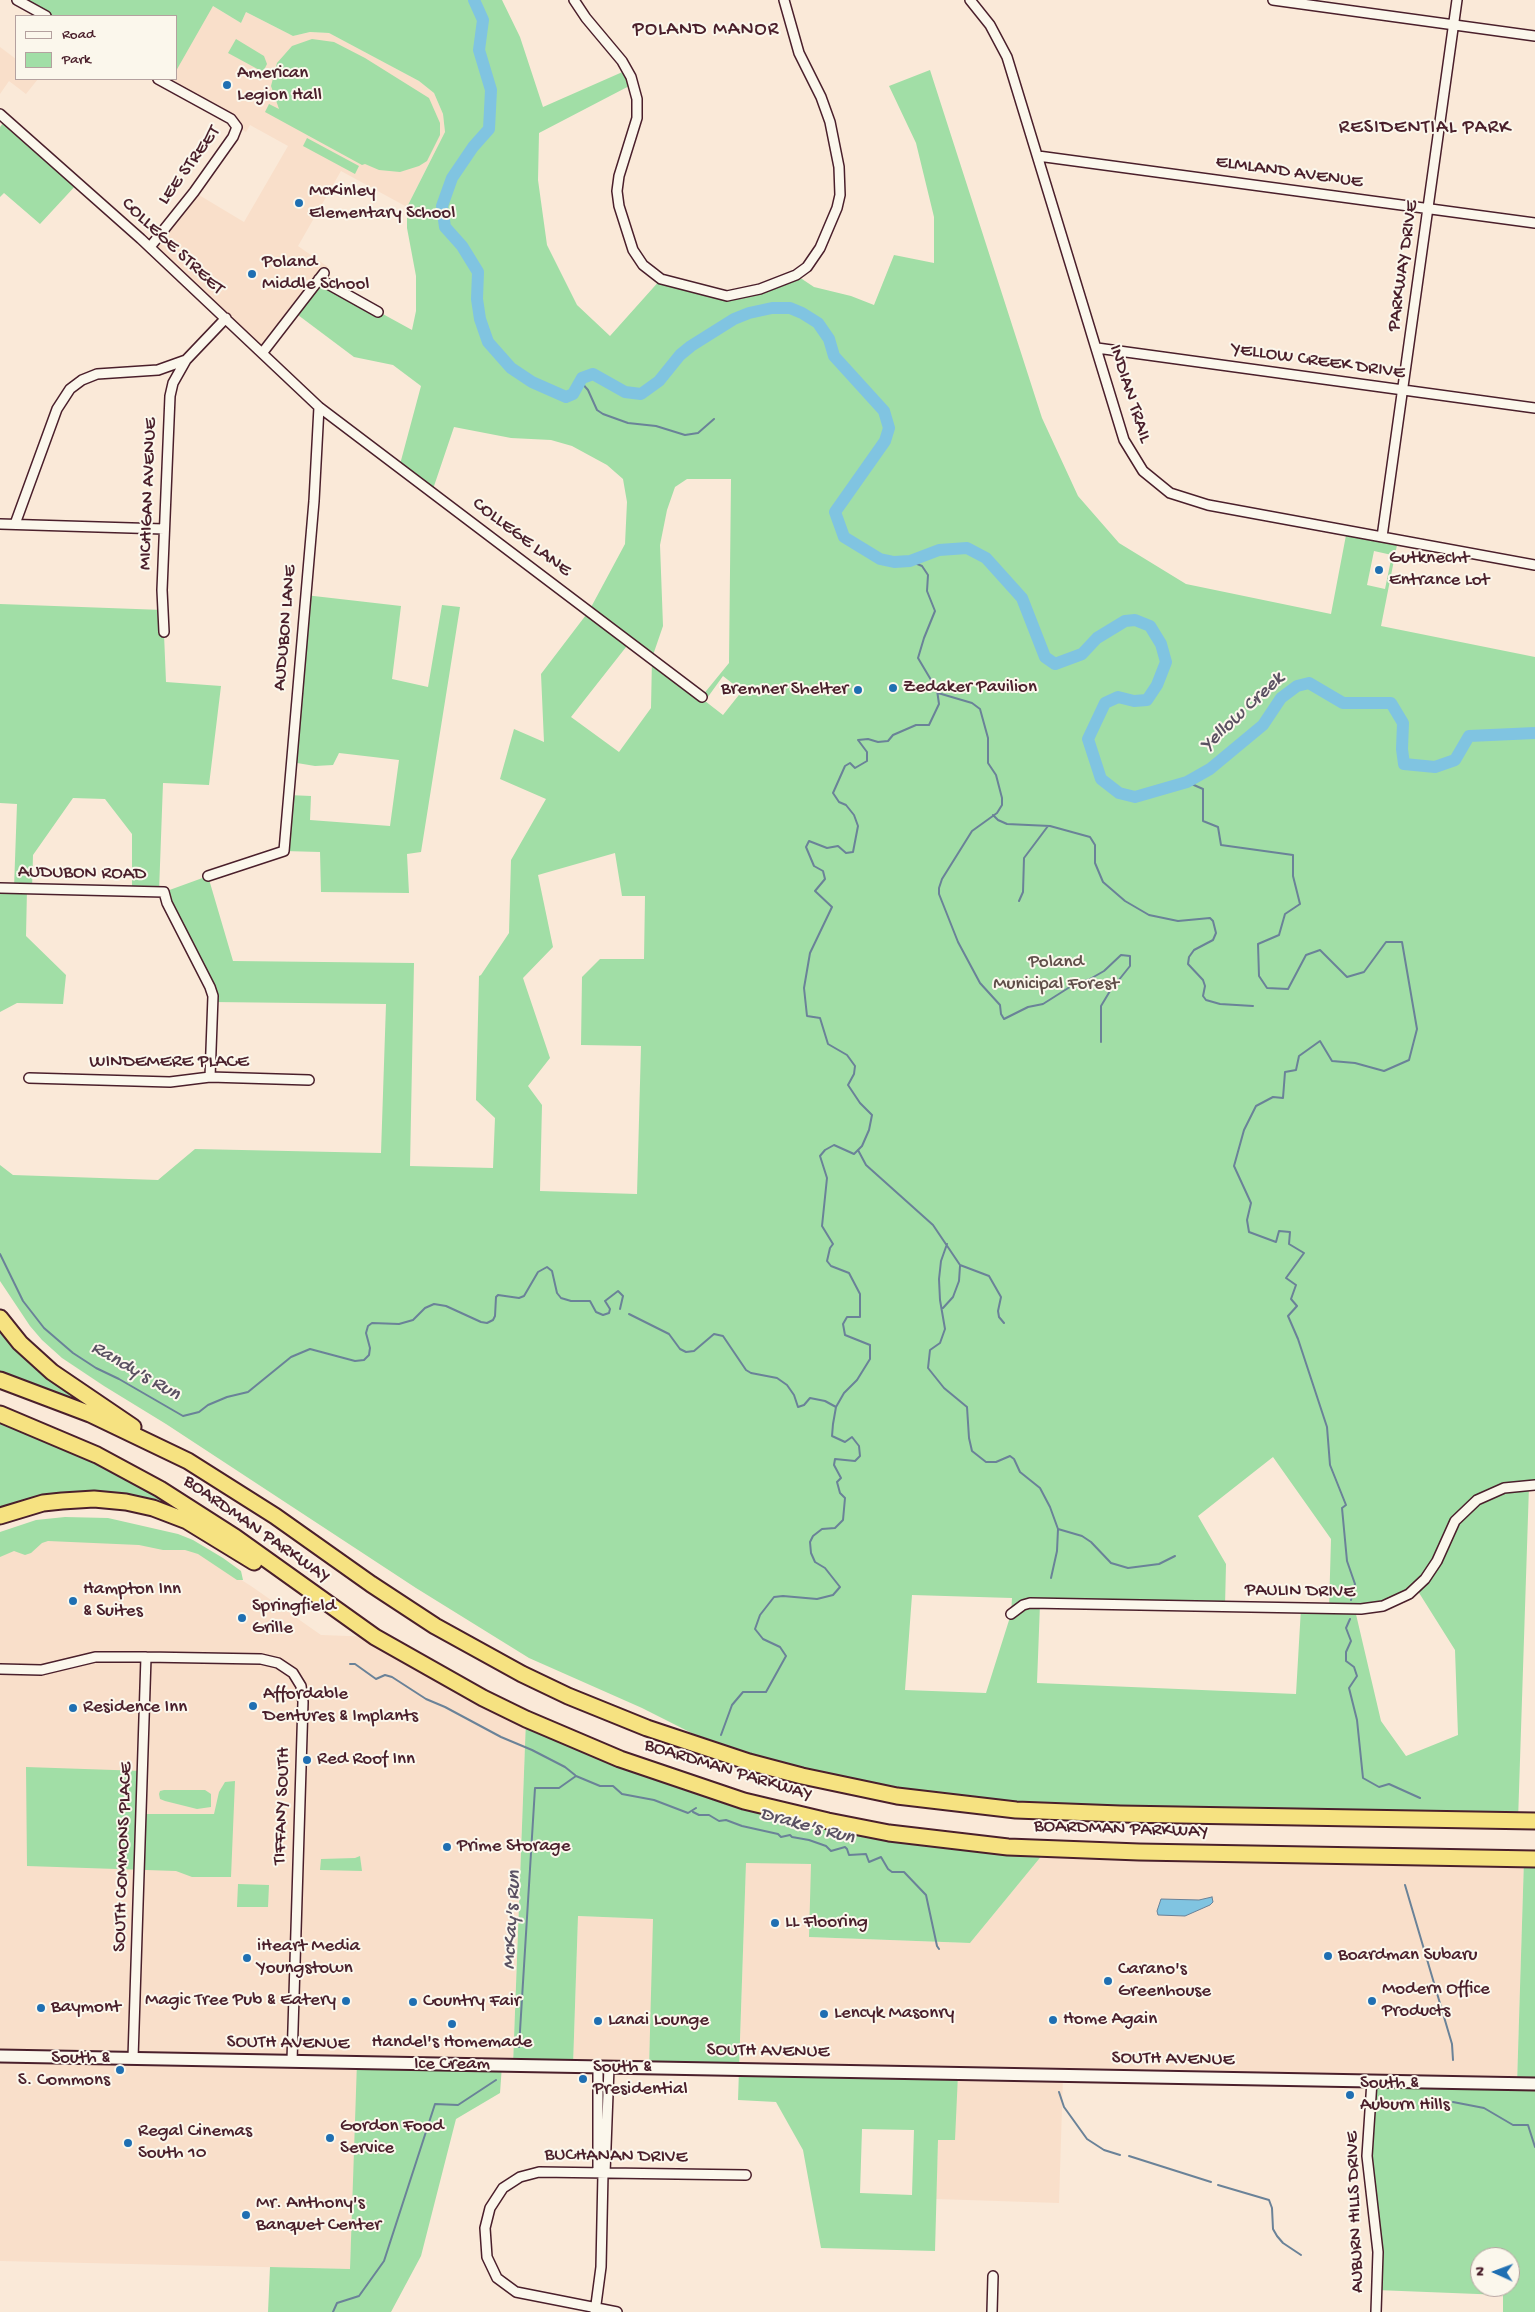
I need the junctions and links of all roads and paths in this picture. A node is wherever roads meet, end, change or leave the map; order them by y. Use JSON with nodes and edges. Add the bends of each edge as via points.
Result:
{"nodes":[{"id":1,"x":17,"y":0,"type":"edge"},
{"id":2,"x":574,"y":0,"type":"edge"},
{"id":3,"x":970,"y":0,"type":"edge"},
{"id":4,"x":1273,"y":0,"type":"edge"},
{"id":5,"x":1457,"y":0,"type":"edge"},
{"id":6,"x":785,"y":1,"type":"edge"},
{"id":7,"x":44,"y":15,"type":"edge"},
{"id":8,"x":1453,"y":25,"type":"junction"},
{"id":9,"x":1535,"y":36,"type":"edge"},
{"id":10,"x":160,"y":80,"type":"edge"},
{"id":11,"x":0,"y":114,"type":"edge"},
{"id":12,"x":1038,"y":156,"type":"junction"},
{"id":13,"x":1428,"y":208,"type":"junction"},
{"id":14,"x":1535,"y":223,"type":"edge"},
{"id":15,"x":150,"y":247,"type":"junction"},
{"id":16,"x":378,"y":312,"type":"dead end"},
{"id":17,"x":226,"y":318,"type":"junction"},
{"id":18,"x":1097,"y":348,"type":"junction"},
{"id":19,"x":263,"y":352,"type":"junction"},
{"id":20,"x":186,"y":360,"type":"junction"},
{"id":21,"x":1404,"y":390,"type":"junction"},
{"id":22,"x":319,"y":407,"type":"junction"},
{"id":23,"x":1535,"y":408,"type":"edge"},
{"id":24,"x":0,"y":524,"type":"edge"},
{"id":25,"x":15,"y":524,"type":"junction"},
{"id":26,"x":164,"y":529,"type":"junction"},
{"id":27,"x":1382,"y":537,"type":"junction"},
{"id":28,"x":1535,"y":566,"type":"edge"},
{"id":29,"x":164,"y":632,"type":"dead end"},
{"id":30,"x":702,"y":697,"type":"dead end"},
{"id":31,"x":208,"y":876,"type":"dead end"},
{"id":32,"x":0,"y":888,"type":"edge"},
{"id":33,"x":210,"y":1077,"type":"junction"},
{"id":34,"x":29,"y":1078,"type":"dead end"},
{"id":35,"x":310,"y":1080,"type":"dead end"},
{"id":36,"x":0,"y":1318,"type":"edge"},
{"id":37,"x":0,"y":1380,"type":"edge"},
{"id":38,"x":0,"y":1414,"type":"edge"},
{"id":39,"x":161,"y":1447,"type":"junction"},
{"id":40,"x":1535,"y":1486,"type":"edge"},
{"id":41,"x":0,"y":1516,"type":"edge"},
{"id":42,"x":1011,"y":1614,"type":"dead end"},
{"id":43,"x":342,"y":1615,"type":"junction"},
{"id":44,"x":146,"y":1657,"type":"junction"},
{"id":45,"x":0,"y":1669,"type":"edge"},
{"id":46,"x":1535,"y":1821,"type":"edge"},
{"id":47,"x":1535,"y":1859,"type":"edge"},
{"id":48,"x":0,"y":2056,"type":"edge"},
{"id":49,"x":133,"y":2058,"type":"junction"},
{"id":50,"x":292,"y":2061,"type":"junction"},
{"id":51,"x":604,"y":2067,"type":"junction"},
{"id":52,"x":1372,"y":2081,"type":"junction"},
{"id":53,"x":1535,"y":2084,"type":"edge"},
{"id":54,"x":602,"y":2173,"type":"junction"},
{"id":55,"x":746,"y":2176,"type":"dead end"},
{"id":56,"x":993,"y":2276,"type":"dead end"},
{"id":57,"x":596,"y":2310,"type":"edge"},
{"id":58,"x":617,"y":2312,"type":"edge"},
{"id":59,"x":992,"y":2312,"type":"edge"},
{"id":60,"x":1376,"y":2312,"type":"edge"}],
"edges":[{"from":1,"to":7,"type":"street"},
{"from":2,"to":6,"type":"street","via":[[622,61],[635,92],[637,118],[618,176],[617,191],[634,250],[643,264],[662,279],[727,296],[796,275],[807,266],[820,248],[840,195],[839,167],[830,122],[799,53]]},
{"from":3,"to":12,"type":"street","name":"INDIAN TRAIL","via":[[990,25],[1007,57]]},
{"from":4,"to":8,"type":"street"},
{"from":5,"to":8,"type":"street","name":"PARKWAY DRIVE"},
{"from":8,"to":9,"type":"street"},
{"from":8,"to":13,"type":"street","name":"PARKWAY DRIVE"},
{"from":10,"to":15,"type":"street","name":"LEE STREET","via":[[230,119],[237,127],[194,192]]},
{"from":11,"to":15,"type":"street","name":"COLLEGE STREET"},
{"from":12,"to":13,"type":"street","name":"ELMLAND AVENUE"},
{"from":12,"to":18,"type":"street","name":"INDIAN TRAIL"},
{"from":13,"to":14,"type":"street","name":"ELMLAND AVENUE"},
{"from":13,"to":21,"type":"street","name":"PARKWAY DRIVE"},
{"from":15,"to":17,"type":"street","name":"COLLEGE STREET"},
{"from":16,"to":19,"type":"street","via":[[321,276]]},
{"from":17,"to":19,"type":"street","name":"COLLEGE STREET"},
{"from":17,"to":20,"type":"street"},
{"from":18,"to":21,"type":"street","name":"YELLOW CREEK DRIVE"},
{"from":18,"to":27,"type":"street","name":"INDIAN TRAIL","via":[[1128,449],[1142,471],[1162,488],[1181,498],[1208,505]]},
{"from":19,"to":22,"type":"street","name":"COLLEGE STREET"},
{"from":20,"to":25,"type":"street","via":[[158,370],[97,374],[70,389],[57,409]]},
{"from":20,"to":26,"type":"street","name":"MICHIGAN AVENUE","via":[[173,383],[170,396]]},
{"from":21,"to":23,"type":"street","name":"YELLOW CREEK DRIVE"},
{"from":21,"to":27,"type":"street","name":"PARKWAY DRIVE"},
{"from":22,"to":30,"type":"street","name":"COLLEGE LANE"},
{"from":22,"to":31,"type":"street","name":"AUDUBON LANE","via":[[284,851]]},
{"from":24,"to":25,"type":"street"},
{"from":25,"to":26,"type":"street"},
{"from":26,"to":29,"type":"street","name":"MICHIGAN AVENUE"},
{"from":27,"to":28,"type":"street","name":"INDIAN TRAIL"},
{"from":32,"to":33,"type":"street","name":"AUDUBON ROAD","via":[[164,892],[213,996]]},
{"from":33,"to":34,"type":"street","name":"WINDEMERE PLACE","via":[[170,1082]]},
{"from":33,"to":35,"type":"street","name":"WINDEMERE PLACE"},
{"from":36,"to":39,"type":"highway","via":[[20,1344],[52,1372]]},
{"from":37,"to":39,"type":"highway","name":"BOARDMAN PARKWAY","via":[[61,1402]]},
{"from":38,"to":43,"type":"highway","name":"BOARDMAN PARKWAY","via":[[97,1455],[160,1489],[235,1537]]},
{"from":39,"to":46,"type":"highway","name":"BOARDMAN PARKWAY","via":[[275,1516],[370,1584],[485,1654],[622,1719],[749,1762],[897,1796],[1016,1810]]},
{"from":40,"to":42,"type":"street","name":"PAULIN DRIVE","via":[[1504,1488],[1464,1510],[1450,1529],[1425,1579],[1409,1594],[1383,1606],[1361,1609],[1030,1603]]},
{"from":41,"to":43,"type":"highway","via":[[62,1500],[112,1500],[153,1508],[186,1521]]},
{"from":43,"to":47,"type":"highway","name":"BOARDMAN PARKWAY","via":[[474,1694],[575,1741],[720,1794],[845,1825],[1008,1847]]},
{"from":44,"to":45,"type":"street","name":"TIFFANY SOUTH","via":[[94,1657],[40,1670]]},
{"from":44,"to":49,"type":"street","name":"SOUTH COMMONS PLACE"},
{"from":44,"to":50,"type":"street","name":"TIFFANY SOUTH","via":[[272,1661],[293,1673],[301,1686]]},
{"from":48,"to":49,"type":"main road","name":"SOUTH AVENUE"},
{"from":49,"to":50,"type":"main road","name":"SOUTH AVENUE"},
{"from":50,"to":51,"type":"main road","name":"SOUTH AVENUE"},
{"from":51,"to":52,"type":"main road","name":"SOUTH AVENUE"},
{"from":51,"to":54,"type":"street"},
{"from":52,"to":53,"type":"main road","name":"SOUTH AVENUE"},
{"from":52,"to":60,"type":"street","name":"AUBURN HILLS DRIVE","via":[[1367,2156],[1378,2252]]},
{"from":54,"to":55,"type":"street","name":"BUCHANAN DRIVE"},
{"from":54,"to":57,"type":"street","via":[[601,2267]]},
{"from":54,"to":57,"type":"street","name":"BUCHANAN DRIVE","via":[[539,2172],[520,2177],[503,2188],[495,2198],[487,2216],[485,2237],[490,2267],[506,2286]]},
{"from":56,"to":59,"type":"street"},
{"from":57,"to":58,"type":"street","name":"BUCHANAN DRIVE"}]}
